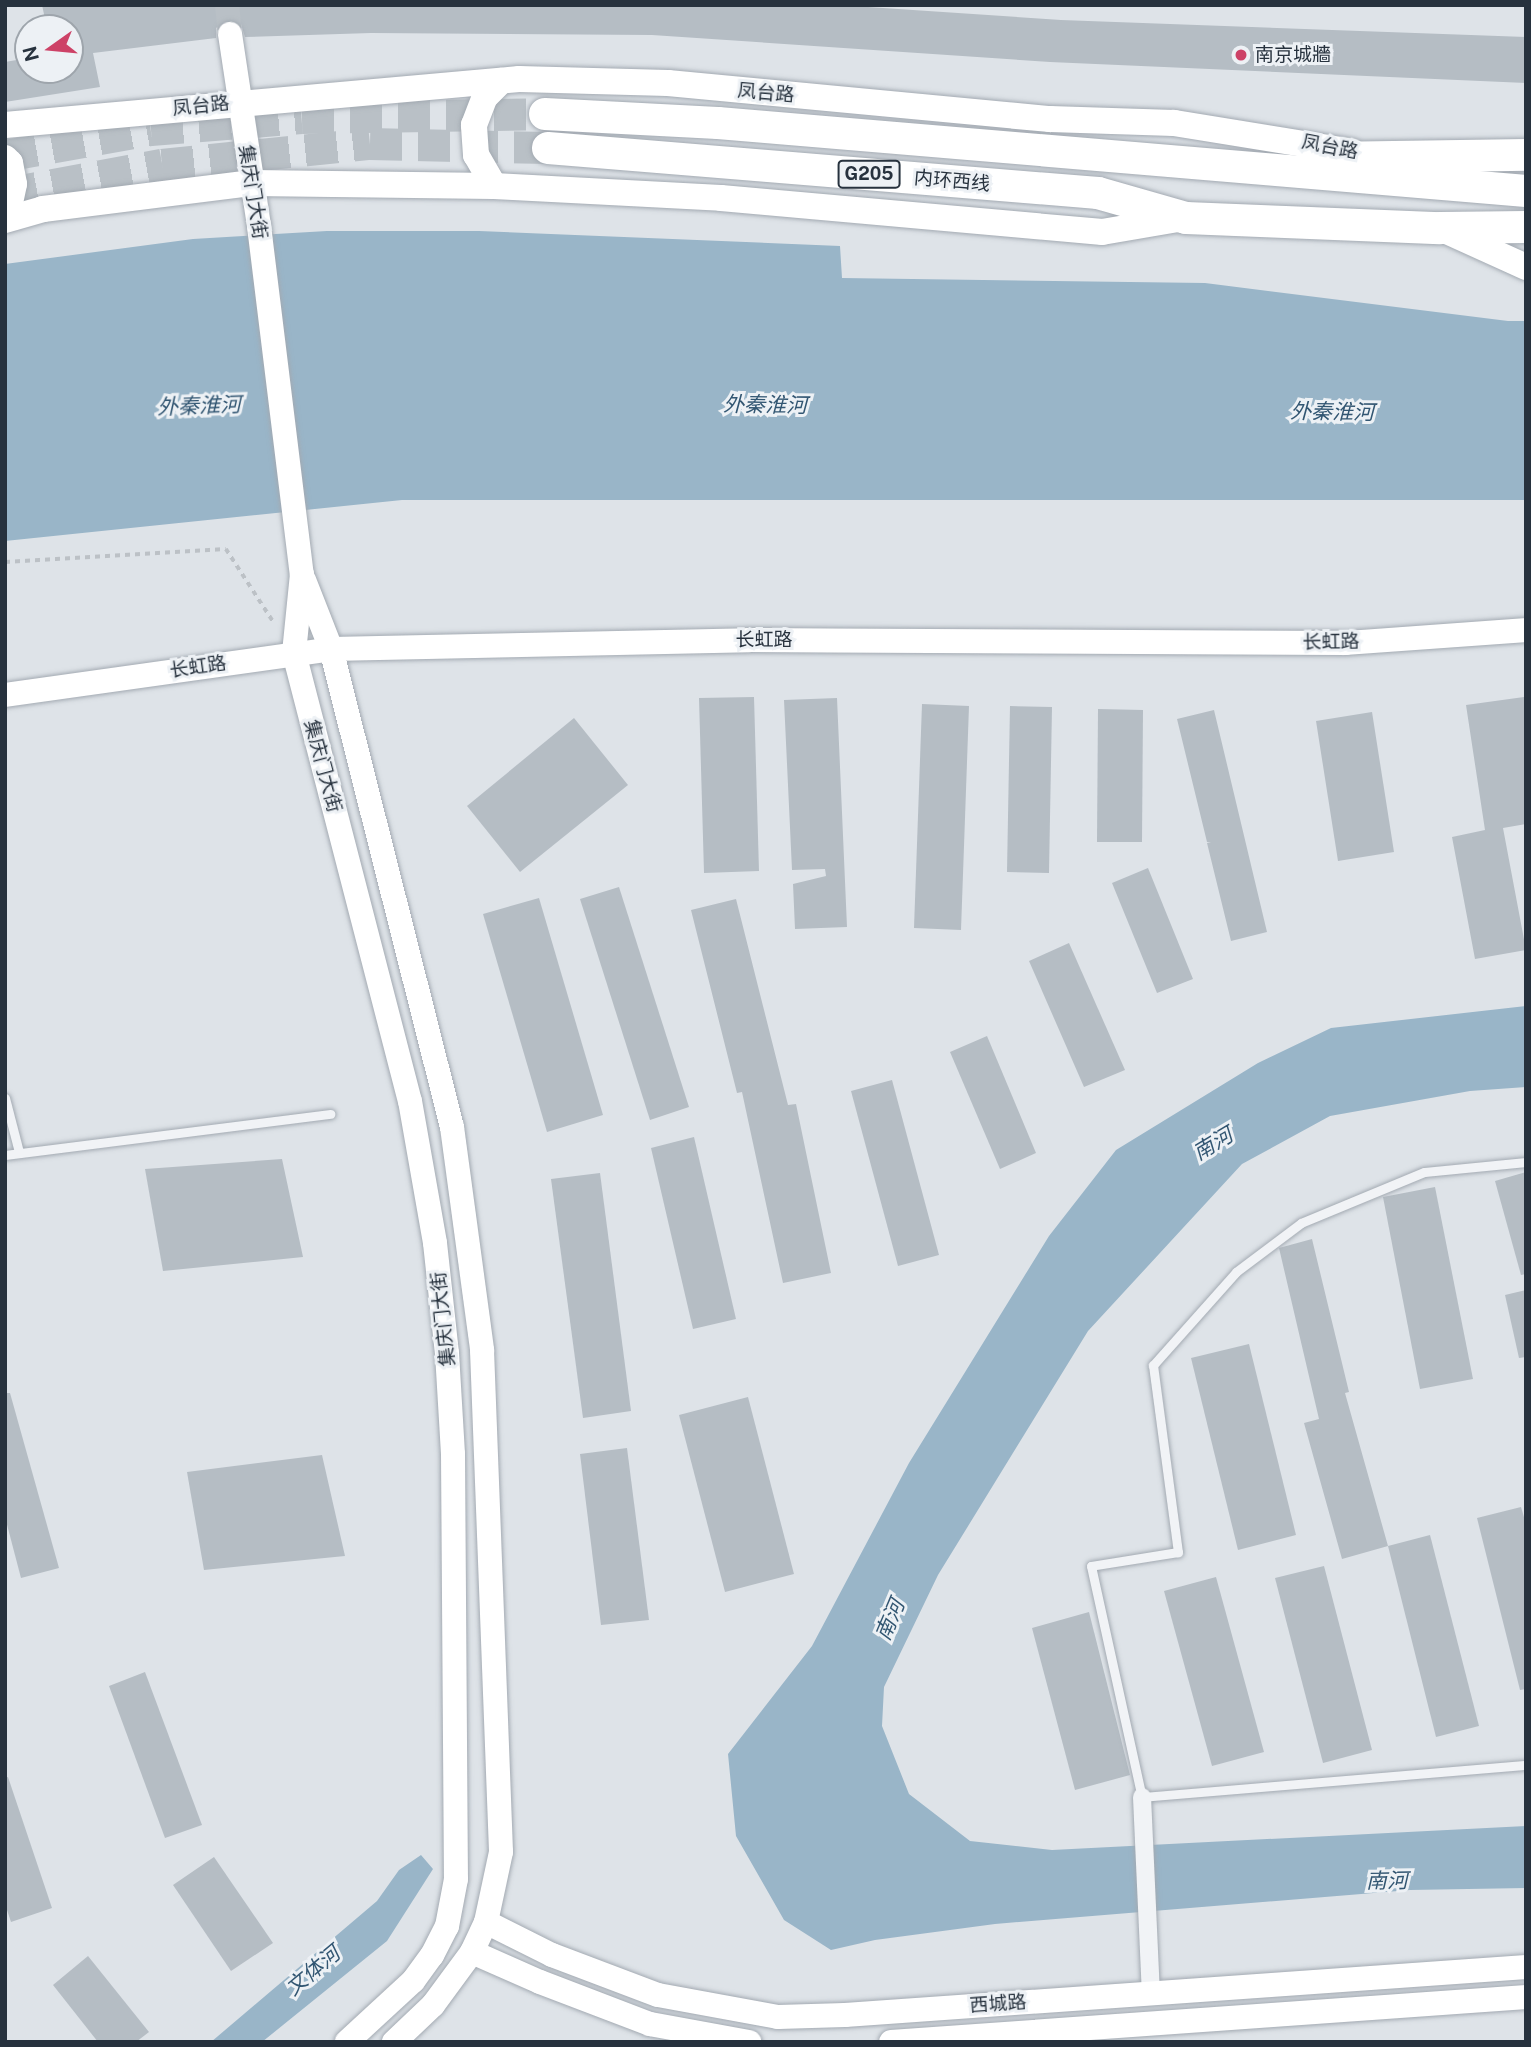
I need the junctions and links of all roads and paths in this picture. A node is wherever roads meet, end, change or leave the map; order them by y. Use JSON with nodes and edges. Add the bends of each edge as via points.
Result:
{"nodes":[{"id":1,"x":230,"y":34,"type":"tunnel mouth"},
{"id":2,"x":502,"y":81,"type":"junction"},
{"id":3,"x":238,"y":102,"type":"junction"},
{"id":4,"x":545,"y":114,"type":"tunnel mouth"},
{"id":5,"x":5,"y":125,"type":"edge"},
{"id":6,"x":548,"y":148,"type":"tunnel mouth"},
{"id":7,"x":1526,"y":155,"type":"edge"},
{"id":8,"x":1375,"y":156,"type":"junction"},
{"id":9,"x":5,"y":158,"type":"edge"},
{"id":10,"x":1182,"y":163,"type":"junction"},
{"id":11,"x":252,"y":183,"type":"junction"},
{"id":12,"x":494,"y":186,"type":"junction"},
{"id":13,"x":1515,"y":190,"type":"edge"},
{"id":14,"x":5,"y":211,"type":"edge"},
{"id":15,"x":1186,"y":218,"type":"junction"},
{"id":16,"x":5,"y":220,"type":"edge"},
{"id":17,"x":1526,"y":227,"type":"edge"},
{"id":18,"x":1440,"y":228,"type":"junction"},
{"id":19,"x":1526,"y":246,"type":"edge"},
{"id":20,"x":1526,"y":267,"type":"edge"},
{"id":21,"x":5,"y":562,"type":"edge"},
{"id":22,"x":301,"y":565,"type":"junction"},
{"id":23,"x":1526,"y":630,"type":"edge"},
{"id":24,"x":331,"y":649,"type":"junction"},
{"id":25,"x":294,"y":653,"type":"junction"},
{"id":26,"x":5,"y":695,"type":"edge"},
{"id":27,"x":5,"y":1098,"type":"edge"},
{"id":28,"x":330,"y":1114,"type":"dead end"},
{"id":29,"x":19,"y":1152,"type":"junction"},
{"id":30,"x":5,"y":1155,"type":"edge"},
{"id":31,"x":1526,"y":1162,"type":"edge"},
{"id":32,"x":1526,"y":1765,"type":"edge"},
{"id":33,"x":1142,"y":1797,"type":"junction"},
{"id":34,"x":486,"y":1922,"type":"junction"},
{"id":35,"x":471,"y":1952,"type":"junction"},
{"id":36,"x":1526,"y":1967,"type":"edge"},
{"id":37,"x":1151,"y":1993,"type":"junction"},
{"id":38,"x":1526,"y":1997,"type":"edge"},
{"id":39,"x":734,"y":2040,"type":"edge"},
{"id":40,"x":348,"y":2042,"type":"edge"},
{"id":41,"x":394,"y":2042,"type":"edge"},
{"id":42,"x":891,"y":2042,"type":"edge"}],
"edges":[{"from":1,"to":3,"type":"main road","name":"集庆门大街"},
{"from":2,"to":3,"type":"main road","name":"凤台路","via":[[333,98]]},
{"from":2,"to":8,"type":"main road","name":"凤台路","via":[[668,83],[1050,120],[1174,123]]},
{"from":2,"to":12,"type":"main road","via":[[485,97],[474,125],[476,155]]},
{"from":3,"to":5,"type":"main road","name":"凤台路"},
{"from":3,"to":11,"type":"main road","name":"集庆门大街"},
{"from":4,"to":10,"type":"highway","name":"内环西线","number":"G205","via":[[718,123]]},
{"from":6,"to":15,"type":"highway","name":"内环西线","number":"G205","via":[[1098,193]]},
{"from":7,"to":8,"type":"highway","name":"凤台路"},
{"from":8,"to":10,"type":"highway"},
{"from":9,"to":14,"type":"main road","via":[[14,184]]},
{"from":10,"to":13,"type":"highway"},
{"from":11,"to":12,"type":"main road"},
{"from":11,"to":16,"type":"main road","via":[[43,209]]},
{"from":11,"to":22,"type":"main road","name":"集庆门大街"},
{"from":12,"to":15,"type":"main road","via":[[721,198],[1102,232]]},
{"from":15,"to":18,"type":"highway","name":"内环西线"},
{"from":17,"to":18,"type":"highway"},
{"from":18,"to":19,"type":"highway"},
{"from":18,"to":20,"type":"main road"},
{"from":21,"to":25,"type":"path","via":[[226,549]]},
{"from":22,"to":24,"type":"main road","name":"集庆门大街"},
{"from":22,"to":25,"type":"main road","name":"集庆门大街"},
{"from":23,"to":24,"type":"main road","name":"长虹路","via":[[1346,643],[749,640]]},
{"from":24,"to":25,"type":"main road","name":"长虹路"},
{"from":24,"to":34,"type":"main road","name":"集庆门大街","via":[[452,1127],[482,1350],[501,1852]]},
{"from":25,"to":26,"type":"main road","name":"长虹路"},
{"from":25,"to":40,"type":"main road","name":"集庆门大街","via":[[410,1101],[435,1244],[453,1454],[456,1879],[447,1926],[432,1955],[413,1981]]},
{"from":27,"to":29,"type":"lane"},
{"from":28,"to":29,"type":"lane"},
{"from":29,"to":30,"type":"lane"},
{"from":31,"to":33,"type":"lane","via":[[1424,1172],[1301,1223],[1236,1272],[1153,1365],[1178,1552],[1091,1566]]},
{"from":32,"to":33,"type":"lane"},
{"from":33,"to":37,"type":"street"},
{"from":34,"to":35,"type":"main road","name":"集庆门大街"},
{"from":34,"to":37,"type":"main road","name":"西城路","via":[[552,1955],[658,1995],[778,2017]]},
{"from":35,"to":39,"type":"main road","via":[[650,2024]]},
{"from":35,"to":41,"type":"main road","name":"集庆门大街","via":[[433,2005]]},
{"from":36,"to":37,"type":"main road","name":"西城路"},
{"from":38,"to":42,"type":"main road","name":"西城路"}]}
